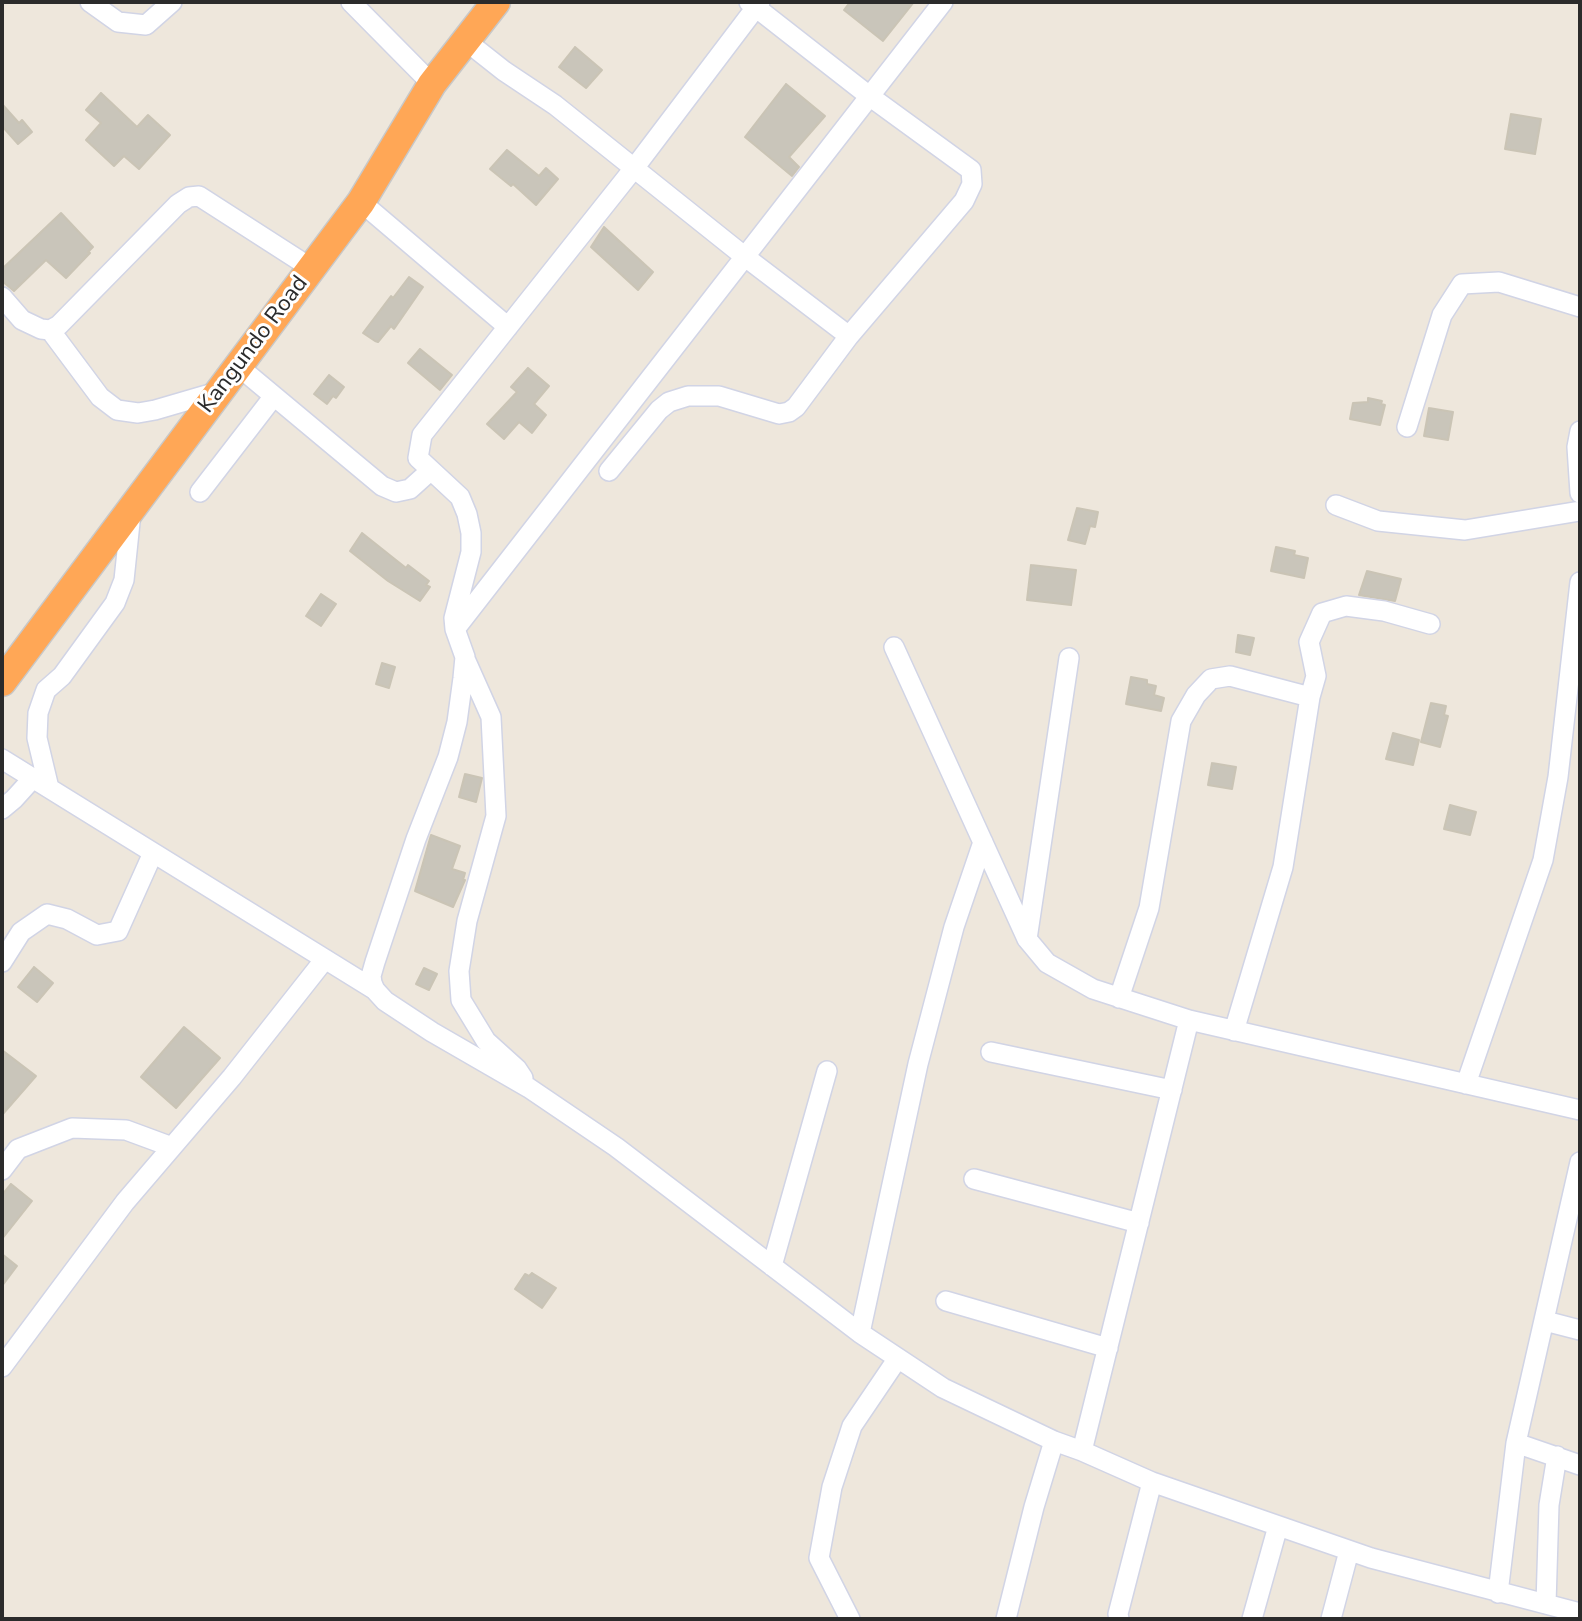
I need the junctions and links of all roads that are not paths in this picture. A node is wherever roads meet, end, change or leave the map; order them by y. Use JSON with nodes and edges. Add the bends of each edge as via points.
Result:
{"nodes":[{"id":1,"x":90,"y":2,"type":"edge"},
{"id":2,"x":172,"y":2,"type":"edge"},
{"id":3,"x":351,"y":2,"type":"edge"},
{"id":4,"x":496,"y":2,"type":"edge"},
{"id":5,"x":943,"y":2,"type":"edge"},
{"id":6,"x":755,"y":4,"type":"edge"},
{"id":7,"x":466,"y":41,"type":"junction"},
{"id":8,"x":432,"y":84,"type":"junction"},
{"id":9,"x":868,"y":96,"type":"junction"},
{"id":10,"x":635,"y":167,"type":"junction"},
{"id":11,"x":361,"y":202,"type":"junction"},
{"id":12,"x":744,"y":256,"type":"junction"},
{"id":13,"x":311,"y":268,"type":"junction"},
{"id":14,"x":2,"y":297,"type":"edge"},
{"id":15,"x":1580,"y":307,"type":"edge"},
{"id":16,"x":508,"y":327,"type":"junction"},
{"id":17,"x":50,"y":330,"type":"junction"},
{"id":18,"x":849,"y":336,"type":"junction"},
{"id":19,"x":238,"y":366,"type":"junction"},
{"id":20,"x":220,"y":391,"type":"junction"},
{"id":21,"x":640,"y":391,"type":"junction"},
{"id":22,"x":274,"y":396,"type":"junction"},
{"id":23,"x":669,"y":402,"type":"junction"},
{"id":24,"x":1407,"y":427,"type":"dead end"},
{"id":25,"x":1580,"y":431,"type":"edge"},
{"id":26,"x":430,"y":471,"type":"junction"},
{"id":27,"x":609,"y":471,"type":"dead end"},
{"id":28,"x":200,"y":492,"type":"dead end"},
{"id":29,"x":1580,"y":494,"type":"edge"},
{"id":30,"x":1336,"y":505,"type":"dead end"},
{"id":31,"x":131,"y":509,"type":"junction"},
{"id":32,"x":1580,"y":511,"type":"edge"},
{"id":33,"x":1580,"y":582,"type":"edge"},
{"id":34,"x":1578,"y":610,"type":"edge"},
{"id":35,"x":1430,"y":624,"type":"dead end"},
{"id":36,"x":455,"y":629,"type":"junction"},
{"id":37,"x":894,"y":647,"type":"dead end"},
{"id":38,"x":465,"y":657,"type":"junction"},
{"id":39,"x":1069,"y":658,"type":"dead end"},
{"id":40,"x":2,"y":682,"type":"edge"},
{"id":41,"x":1310,"y":697,"type":"junction"},
{"id":42,"x":2,"y":759,"type":"edge"},
{"id":43,"x":41,"y":783,"type":"junction"},
{"id":44,"x":2,"y":809,"type":"edge"},
{"id":45,"x":983,"y":842,"type":"junction"},
{"id":46,"x":153,"y":853,"type":"junction"},
{"id":47,"x":1027,"y":939,"type":"junction"},
{"id":48,"x":324,"y":959,"type":"junction"},
{"id":49,"x":2,"y":962,"type":"edge"},
{"id":50,"x":375,"y":990,"type":"junction"},
{"id":51,"x":1119,"y":998,"type":"junction"},
{"id":52,"x":1189,"y":1020,"type":"junction"},
{"id":53,"x":1234,"y":1031,"type":"junction"},
{"id":54,"x":991,"y":1052,"type":"dead end"},
{"id":55,"x":827,"y":1071,"type":"dead end"},
{"id":56,"x":1466,"y":1084,"type":"junction"},
{"id":57,"x":529,"y":1088,"type":"junction"},
{"id":58,"x":1172,"y":1090,"type":"junction"},
{"id":59,"x":1580,"y":1110,"type":"edge"},
{"id":60,"x":172,"y":1147,"type":"junction"},
{"id":61,"x":1580,"y":1162,"type":"edge"},
{"id":62,"x":2,"y":1170,"type":"edge"},
{"id":63,"x":974,"y":1179,"type":"dead end"},
{"id":64,"x":1575,"y":1208,"type":"edge"},
{"id":65,"x":1139,"y":1223,"type":"junction"},
{"id":66,"x":772,"y":1266,"type":"junction"},
{"id":67,"x":946,"y":1301,"type":"dead end"},
{"id":68,"x":1545,"y":1321,"type":"junction"},
{"id":69,"x":1580,"y":1330,"type":"edge"},
{"id":70,"x":860,"y":1333,"type":"junction"},
{"id":71,"x":1108,"y":1348,"type":"junction"},
{"id":72,"x":898,"y":1358,"type":"junction"},
{"id":73,"x":2,"y":1367,"type":"edge"},
{"id":74,"x":1054,"y":1441,"type":"junction"},
{"id":75,"x":1516,"y":1443,"type":"junction"},
{"id":76,"x":1082,"y":1451,"type":"junction"},
{"id":77,"x":1557,"y":1456,"type":"junction"},
{"id":78,"x":1580,"y":1465,"type":"edge"},
{"id":79,"x":1152,"y":1482,"type":"junction"},
{"id":80,"x":1278,"y":1526,"type":"junction"},
{"id":81,"x":1349,"y":1551,"type":"junction"},
{"id":82,"x":1498,"y":1593,"type":"junction"},
{"id":83,"x":1546,"y":1604,"type":"junction"},
{"id":84,"x":1580,"y":1613,"type":"edge"},
{"id":85,"x":850,"y":1619,"type":"edge"},
{"id":86,"x":1006,"y":1619,"type":"edge"},
{"id":87,"x":1119,"y":1619,"type":"edge"},
{"id":88,"x":1252,"y":1619,"type":"edge"},
{"id":89,"x":1331,"y":1619,"type":"edge"}],
"edges":[{"from":1,"to":2,"type":"street","via":[[118,22],[146,24]]},
{"from":3,"to":8,"type":"street"},
{"from":4,"to":7,"type":"highway","name":"Kangundo Road"},
{"from":5,"to":9,"type":"street"},
{"from":6,"to":9,"type":"street"},
{"from":6,"to":10,"type":"street"},
{"from":7,"to":8,"type":"highway","name":"Kangundo Road"},
{"from":7,"to":10,"type":"street"},
{"from":8,"to":11,"type":"highway","name":"Kangundo Road"},
{"from":9,"to":12,"type":"street"},
{"from":9,"to":18,"type":"street","via":[[971,170],[972,184],[964,201]]},
{"from":10,"to":12,"type":"street"},
{"from":10,"to":16,"type":"street"},
{"from":11,"to":13,"type":"highway","name":"Kangundo Road"},
{"from":11,"to":16,"type":"street"},
{"from":12,"to":18,"type":"street"},
{"from":12,"to":21,"type":"street"},
{"from":13,"to":17,"type":"street","via":[[199,197],[189,197]]},
{"from":13,"to":19,"type":"highway","name":"Kangundo Road"},
{"from":14,"to":17,"type":"street","via":[[22,320]]},
{"from":15,"to":24,"type":"street","via":[[1499,282],[1462,284],[1442,316]]},
{"from":16,"to":26,"type":"street","via":[[422,435],[418,458]]},
{"from":17,"to":20,"type":"street","via":[[100,397],[117,411],[155,410]]},
{"from":18,"to":23,"type":"street","via":[[789,412],[779,414],[719,396],[688,396]]},
{"from":19,"to":20,"type":"highway","name":"Kangundo Road"},
{"from":19,"to":22,"type":"street"},
{"from":20,"to":31,"type":"highway","name":"Kangundo Road"},
{"from":21,"to":23,"type":"street"},
{"from":21,"to":36,"type":"street"},
{"from":22,"to":26,"type":"street","via":[[382,486],[396,492],[410,489]]},
{"from":22,"to":28,"type":"street"},
{"from":23,"to":27,"type":"street"},
{"from":25,"to":29,"type":"street"},
{"from":26,"to":36,"type":"street","via":[[460,497],[471,533]]},
{"from":30,"to":32,"type":"street","via":[[1378,521],[1465,530]]},
{"from":31,"to":40,"type":"highway","name":"Kangundo Road"},
{"from":31,"to":43,"type":"street","via":[[124,580],[115,603],[62,676],[46,690],[38,713]]},
{"from":33,"to":34,"type":"street"},
{"from":34,"to":56,"type":"street","via":[[1543,860]]},
{"from":35,"to":41,"type":"street","via":[[1346,606],[1322,613],[1309,642],[1316,676]]},
{"from":36,"to":38,"type":"street"},
{"from":37,"to":45,"type":"street"},
{"from":38,"to":50,"type":"street","via":[[448,757],[375,962],[371,976]]},
{"from":38,"to":57,"type":"street","via":[[491,718],[496,816],[467,921],[459,971],[461,1000],[486,1041],[517,1069]]},
{"from":39,"to":47,"type":"street"},
{"from":41,"to":51,"type":"street","via":[[1230,676],[1211,679],[1196,695],[1181,721],[1149,908]]},
{"from":41,"to":53,"type":"street","via":[[1283,866]]},
{"from":42,"to":43,"type":"street"},
{"from":43,"to":44,"type":"street"},
{"from":43,"to":46,"type":"street"},
{"from":45,"to":47,"type":"street"},
{"from":45,"to":70,"type":"street","via":[[954,927],[918,1064]]},
{"from":46,"to":48,"type":"street"},
{"from":46,"to":49,"type":"street","via":[[118,931],[97,935],[47,914],[21,932]]},
{"from":47,"to":51,"type":"street","via":[[1047,963]]},
{"from":48,"to":50,"type":"street"},
{"from":48,"to":60,"type":"street"},
{"from":50,"to":57,"type":"street","via":[[432,1032]]},
{"from":51,"to":52,"type":"street"},
{"from":52,"to":53,"type":"street"},
{"from":52,"to":58,"type":"street"},
{"from":53,"to":56,"type":"street"},
{"from":54,"to":58,"type":"street"},
{"from":55,"to":66,"type":"street"},
{"from":56,"to":59,"type":"street"},
{"from":57,"to":66,"type":"street","via":[[617,1147]]},
{"from":58,"to":65,"type":"street"},
{"from":60,"to":62,"type":"street","via":[[126,1130],[72,1128],[18,1149]]},
{"from":60,"to":73,"type":"street","via":[[125,1202]]},
{"from":61,"to":64,"type":"street"},
{"from":63,"to":65,"type":"street"},
{"from":64,"to":68,"type":"street"},
{"from":65,"to":71,"type":"street"},
{"from":66,"to":70,"type":"street"},
{"from":67,"to":71,"type":"street"},
{"from":68,"to":69,"type":"street"},
{"from":68,"to":75,"type":"street"},
{"from":70,"to":72,"type":"street"},
{"from":71,"to":76,"type":"street"},
{"from":72,"to":74,"type":"street","via":[[943,1388]]},
{"from":72,"to":85,"type":"street","via":[[852,1426],[832,1487],[819,1558]]},
{"from":74,"to":76,"type":"street"},
{"from":74,"to":86,"type":"street"},
{"from":75,"to":77,"type":"street"},
{"from":75,"to":82,"type":"street"},
{"from":76,"to":79,"type":"street"},
{"from":77,"to":78,"type":"street"},
{"from":77,"to":83,"type":"street","via":[[1549,1505]]},
{"from":79,"to":80,"type":"street"},
{"from":79,"to":87,"type":"street"},
{"from":80,"to":81,"type":"street"},
{"from":80,"to":88,"type":"street"},
{"from":81,"to":82,"type":"street"},
{"from":81,"to":89,"type":"street"},
{"from":82,"to":83,"type":"street"},
{"from":83,"to":84,"type":"street"}]}
